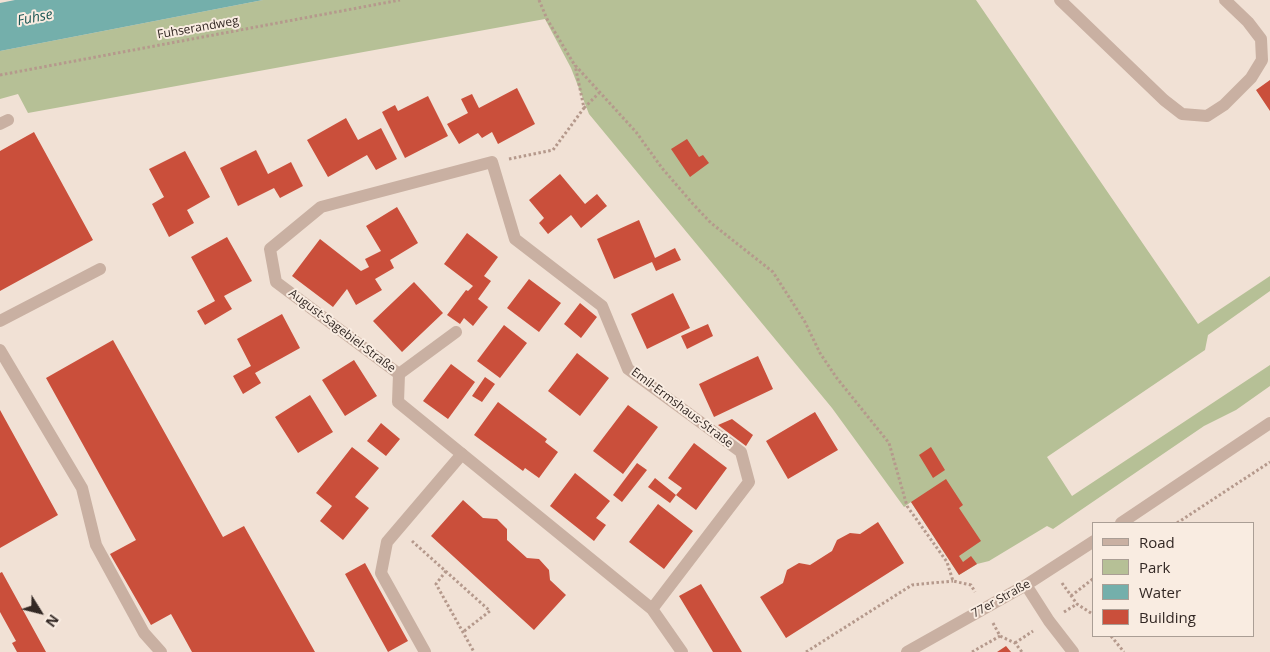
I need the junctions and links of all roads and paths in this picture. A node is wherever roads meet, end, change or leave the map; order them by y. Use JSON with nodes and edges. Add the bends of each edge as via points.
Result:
{"nodes":[{"id":1,"x":400,"y":0,"type":"edge"},
{"id":2,"x":539,"y":0,"type":"edge"},
{"id":3,"x":1060,"y":0,"type":"edge"},
{"id":4,"x":1225,"y":0,"type":"edge"},
{"id":5,"x":1265,"y":38,"type":"edge"},
{"id":6,"x":574,"y":64,"type":"junction"},
{"id":7,"x":0,"y":75,"type":"edge"},
{"id":8,"x":600,"y":92,"type":"junction"},
{"id":9,"x":584,"y":108,"type":"junction"},
{"id":10,"x":492,"y":162,"type":"junction"},
{"id":11,"x":100,"y":269,"type":"dead end"},
{"id":12,"x":0,"y":321,"type":"edge"},
{"id":13,"x":456,"y":332,"type":"dead end"},
{"id":14,"x":0,"y":350,"type":"edge"},
{"id":15,"x":399,"y":374,"type":"junction"},
{"id":16,"x":1270,"y":423,"type":"edge"},
{"id":17,"x":462,"y":454,"type":"junction"},
{"id":18,"x":1270,"y":462,"type":"edge"},
{"id":19,"x":1122,"y":522,"type":"edge"},
{"id":20,"x":1179,"y":522,"type":"edge"},
{"id":21,"x":398,"y":529,"type":"junction"},
{"id":22,"x":1092,"y":543,"type":"edge"},
{"id":23,"x":1052,"y":569,"type":"junction"},
{"id":24,"x":446,"y":571,"type":"junction"},
{"id":25,"x":1092,"y":580,"type":"edge"},
{"id":26,"x":953,"y":581,"type":"junction"},
{"id":27,"x":1026,"y":585,"type":"junction"},
{"id":28,"x":1071,"y":596,"type":"junction"},
{"id":29,"x":652,"y":608,"type":"junction"},
{"id":30,"x":984,"y":608,"type":"junction"},
{"id":31,"x":1092,"y":615,"type":"edge"},
{"id":32,"x":463,"y":632,"type":"junction"},
{"id":33,"x":1000,"y":636,"type":"junction"},
{"id":34,"x":1112,"y":637,"type":"edge"},
{"id":35,"x":162,"y":652,"type":"edge"},
{"id":36,"x":425,"y":652,"type":"edge"},
{"id":37,"x":474,"y":652,"type":"edge"},
{"id":38,"x":682,"y":652,"type":"edge"},
{"id":39,"x":806,"y":652,"type":"edge"},
{"id":40,"x":907,"y":652,"type":"edge"},
{"id":41,"x":972,"y":652,"type":"edge"},
{"id":42,"x":1022,"y":652,"type":"edge"},
{"id":43,"x":1073,"y":652,"type":"edge"},
{"id":44,"x":1124,"y":652,"type":"edge"}],
"edges":[{"from":1,"to":7,"type":"path","name":"Fuhserandweg"},
{"from":2,"to":6,"type":"path"},
{"from":3,"to":5,"type":"street","via":[[1182,114],[1207,116],[1224,105],[1251,78],[1262,60]]},
{"from":4,"to":5,"type":"street"},
{"from":6,"to":8,"type":"path"},
{"from":6,"to":9,"type":"path"},
{"from":8,"to":9,"type":"path"},
{"from":8,"to":26,"type":"path","via":[[711,223],[773,272],[836,377],[889,443],[907,506],[947,562]]},
{"from":9,"to":10,"type":"path","via":[[553,150]]},
{"from":10,"to":15,"type":"street","name":"August-Sagebiel-Straße","via":[[321,207],[270,248],[276,282]]},
{"from":10,"to":29,"type":"street","name":"Emil-Ermshaus-Straße","via":[[515,239],[602,306],[628,369],[741,452],[749,482]]},
{"from":11,"to":12,"type":"street"},
{"from":13,"to":15,"type":"street"},
{"from":14,"to":35,"type":"street","via":[[82,488],[96,545],[144,633]]},
{"from":15,"to":17,"type":"street","name":"August-Sagebiel-Straße","via":[[398,402]]},
{"from":16,"to":19,"type":"street"},
{"from":17,"to":21,"type":"street"},
{"from":17,"to":29,"type":"street","name":"August-Sagebiel-Straße"},
{"from":18,"to":20,"type":"path"},
{"from":21,"to":24,"type":"path"},
{"from":21,"to":36,"type":"street","via":[[387,542],[381,573]]},
{"from":22,"to":23,"type":"street","name":"77er Straße"},
{"from":23,"to":27,"type":"street","name":"77er Straße"},
{"from":23,"to":28,"type":"path"},
{"from":24,"to":32,"type":"path","via":[[436,584]]},
{"from":24,"to":32,"type":"path","via":[[490,611]]},
{"from":25,"to":28,"type":"path"},
{"from":26,"to":30,"type":"path","via":[[971,585]]},
{"from":26,"to":39,"type":"path","via":[[912,585]]},
{"from":27,"to":30,"type":"street","name":"77er Straße"},
{"from":27,"to":43,"type":"street"},
{"from":28,"to":31,"type":"path"},
{"from":29,"to":38,"type":"street","name":"August-Sagebiel-Straße"},
{"from":30,"to":33,"type":"path"},
{"from":30,"to":40,"type":"street","name":"77er Straße"},
{"from":32,"to":37,"type":"path"},
{"from":33,"to":41,"type":"path"},
{"from":33,"to":42,"type":"path","via":[[1015,643]]},
{"from":34,"to":44,"type":"path"}]}
